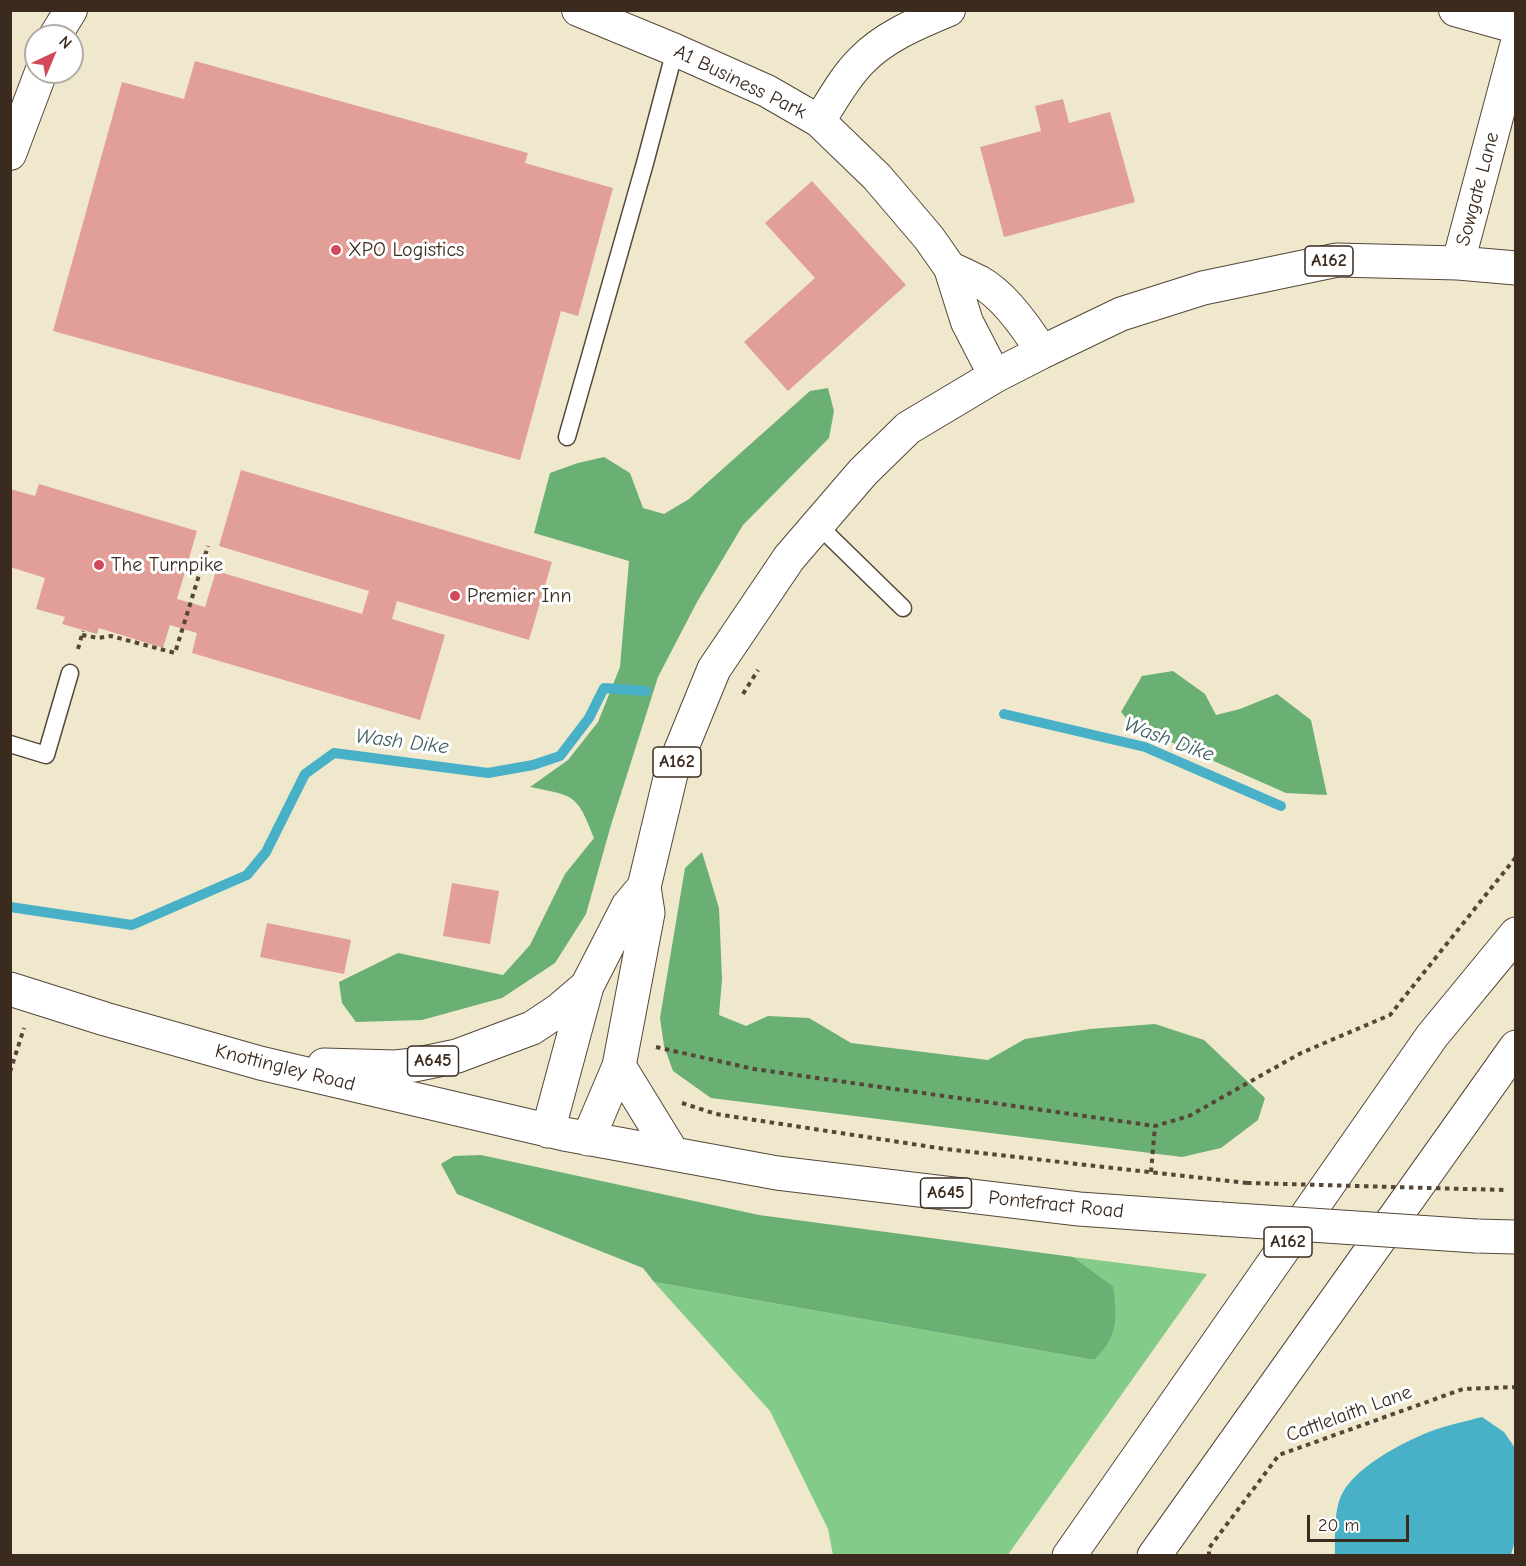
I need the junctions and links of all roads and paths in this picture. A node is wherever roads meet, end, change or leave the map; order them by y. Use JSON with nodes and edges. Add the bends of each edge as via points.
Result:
{"nodes":[{"id":1,"x":71,"y":10,"type":"edge"},
{"id":2,"x":578,"y":10,"type":"edge"},
{"id":3,"x":948,"y":10,"type":"edge"},
{"id":4,"x":1455,"y":10,"type":"edge"},
{"id":5,"x":62,"y":24,"type":"edge"},
{"id":6,"x":1515,"y":27,"type":"edge"},
{"id":7,"x":1515,"y":45,"type":"edge"},
{"id":8,"x":675,"y":50,"type":"junction"},
{"id":9,"x":36,"y":84,"type":"edge"},
{"id":10,"x":819,"y":122,"type":"junction"},
{"id":11,"x":12,"y":144,"type":"edge"},
{"id":12,"x":1458,"y":262,"type":"junction"},
{"id":13,"x":950,"y":268,"type":"junction"},
{"id":14,"x":1515,"y":268,"type":"edge"},
{"id":15,"x":1042,"y":351,"type":"junction"},
{"id":16,"x":995,"y":376,"type":"junction"},
{"id":17,"x":567,"y":437,"type":"dead end"},
{"id":18,"x":818,"y":525,"type":"junction"},
{"id":19,"x":208,"y":546,"type":"dead end"},
{"id":20,"x":903,"y":608,"type":"dead end"},
{"id":21,"x":83,"y":631,"type":"dead end"},
{"id":22,"x":762,"y":663,"type":"dead end"},
{"id":23,"x":70,"y":673,"type":"dead end"},
{"id":24,"x":738,"y":702,"type":"dead end"},
{"id":25,"x":10,"y":744,"type":"edge"},
{"id":26,"x":1515,"y":857,"type":"edge"},
{"id":27,"x":644,"y":887,"type":"junction"},
{"id":28,"x":1515,"y":934,"type":"edge"},
{"id":29,"x":587,"y":986,"type":"junction"},
{"id":30,"x":22,"y":992,"type":"edge"},
{"id":31,"x":652,"y":1046,"type":"dead end"},
{"id":32,"x":1515,"y":1047,"type":"edge"},
{"id":33,"x":260,"y":1063,"type":"junction"},
{"id":34,"x":619,"y":1066,"type":"junction"},
{"id":35,"x":10,"y":1072,"type":"edge"},
{"id":36,"x":677,"y":1101,"type":"dead end"},
{"id":37,"x":1155,"y":1126,"type":"junction"},
{"id":38,"x":567,"y":1135,"type":"junction"},
{"id":39,"x":673,"y":1154,"type":"junction"},
{"id":40,"x":1151,"y":1172,"type":"junction"},
{"id":41,"x":1504,"y":1190,"type":"dead end"},
{"id":42,"x":1515,"y":1237,"type":"edge"},
{"id":43,"x":1515,"y":1387,"type":"edge"},
{"id":44,"x":1069,"y":1556,"type":"edge"},
{"id":45,"x":1154,"y":1556,"type":"edge"},
{"id":46,"x":1209,"y":1556,"type":"edge"}],
"edges":[{"from":1,"to":5,"type":"street"},
{"from":2,"to":8,"type":"street","name":"A1 Business Park"},
{"from":3,"to":10,"type":"street","via":[[886,39],[861,61]]},
{"from":4,"to":6,"type":"street"},
{"from":7,"to":12,"type":"street","name":"Sowgate Lane"},
{"from":8,"to":10,"type":"street","name":"A1 Business Park","via":[[766,91]]},
{"from":8,"to":17,"type":"lane"},
{"from":9,"to":11,"type":"street"},
{"from":10,"to":13,"type":"street","name":"A1 Business Park","via":[[877,177]]},
{"from":12,"to":14,"type":"highway","number":"A162"},
{"from":12,"to":15,"type":"highway","number":"A162","via":[[1337,260],[1203,288],[1121,314]]},
{"from":13,"to":15,"type":"street","name":"A1 Business Park","via":[[982,283],[1026,326]]},
{"from":13,"to":16,"type":"street","name":"A1 Business Park","via":[[967,322]]},
{"from":15,"to":16,"type":"highway","number":"A162"},
{"from":16,"to":18,"type":"highway","number":"A162","via":[[908,428],[863,472]]},
{"from":18,"to":20,"type":"lane"},
{"from":18,"to":27,"type":"highway","number":"A162","via":[[789,558],[714,669],[671,774]]},
{"from":19,"to":21,"type":"path","via":[[175,653],[111,636],[82,635]]},
{"from":22,"to":24,"type":"path"},
{"from":23,"to":25,"type":"lane","via":[[46,755]]},
{"from":26,"to":37,"type":"path","via":[[1390,1015],[1301,1053],[1190,1116]]},
{"from":27,"to":29,"type":"highway","number":"A162","via":[[628,906]]},
{"from":27,"to":34,"type":"highway","number":"A162","via":[[648,913]]},
{"from":28,"to":44,"type":"highway","number":"A162","via":[[1432,1036]]},
{"from":29,"to":33,"type":"highway","number":"A645","via":[[532,1028],[458,1056],[395,1066]]},
{"from":29,"to":38,"type":"highway","number":"A162"},
{"from":30,"to":33,"type":"highway","name":"Knottingley Road","number":"A645"},
{"from":30,"to":35,"type":"path"},
{"from":31,"to":37,"type":"path","via":[[754,1069]]},
{"from":32,"to":45,"type":"highway"},
{"from":33,"to":38,"type":"highway","name":"Knottingley Road","number":"A645"},
{"from":34,"to":38,"type":"highway","number":"A162"},
{"from":34,"to":39,"type":"highway"},
{"from":36,"to":40,"type":"path","via":[[716,1114],[945,1149]]},
{"from":37,"to":40,"type":"path"},
{"from":38,"to":39,"type":"highway","name":"Pontefract Road","number":"A645"},
{"from":39,"to":42,"type":"highway","name":"Pontefract Road","number":"A645","bridge":true,"via":[[777,1173],[1067,1208]]},
{"from":40,"to":41,"type":"path","bridge":true,"via":[[1247,1184]]},
{"from":43,"to":46,"type":"path","name":"Cattlelaith Lane","via":[[1463,1389],[1279,1455],[1209,1548]]}]}
